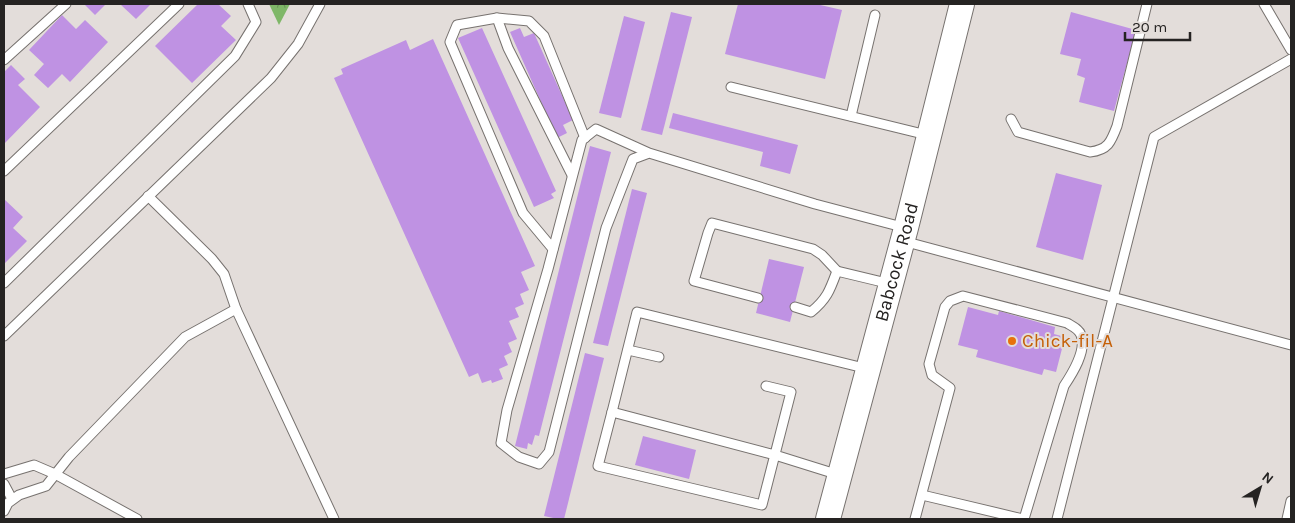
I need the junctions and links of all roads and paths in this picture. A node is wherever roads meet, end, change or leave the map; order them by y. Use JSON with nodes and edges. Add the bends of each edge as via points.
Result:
{"nodes":[{"id":1,"x":66,"y":4,"type":"edge"},
{"id":2,"x":179,"y":4,"type":"edge"},
{"id":3,"x":248,"y":4,"type":"edge"},
{"id":4,"x":320,"y":4,"type":"edge"},
{"id":5,"x":962,"y":4,"type":"edge"},
{"id":6,"x":1147,"y":4,"type":"edge"},
{"id":7,"x":1264,"y":4,"type":"edge"},
{"id":8,"x":875,"y":15,"type":"dead end"},
{"id":9,"x":497,"y":18,"type":"junction"},
{"id":10,"x":1291,"y":50,"type":"edge"},
{"id":11,"x":1291,"y":59,"type":"edge"},
{"id":12,"x":4,"y":60,"type":"edge"},
{"id":13,"x":731,"y":87,"type":"dead end"},
{"id":14,"x":851,"y":116,"type":"junction"},
{"id":15,"x":1011,"y":119,"type":"dead end"},
{"id":16,"x":929,"y":135,"type":"junction"},
{"id":17,"x":585,"y":138,"type":"junction"},
{"id":18,"x":649,"y":153,"type":"junction"},
{"id":19,"x":4,"y":171,"type":"edge"},
{"id":20,"x":572,"y":175,"type":"junction"},
{"id":21,"x":148,"y":196,"type":"junction"},
{"id":22,"x":904,"y":234,"type":"junction"},
{"id":23,"x":553,"y":249,"type":"junction"},
{"id":24,"x":837,"y":271,"type":"junction"},
{"id":25,"x":4,"y":283,"type":"edge"},
{"id":26,"x":891,"y":284,"type":"junction"},
{"id":27,"x":1113,"y":297,"type":"junction"},
{"id":28,"x":758,"y":298,"type":"dead end"},
{"id":29,"x":795,"y":308,"type":"dead end"},
{"id":30,"x":236,"y":309,"type":"junction"},
{"id":31,"x":4,"y":336,"type":"edge"},
{"id":32,"x":1291,"y":345,"type":"edge"},
{"id":33,"x":628,"y":350,"type":"junction"},
{"id":34,"x":659,"y":357,"type":"dead end"},
{"id":35,"x":868,"y":369,"type":"junction"},
{"id":36,"x":766,"y":386,"type":"dead end"},
{"id":37,"x":612,"y":412,"type":"junction"},
{"id":38,"x":775,"y":455,"type":"junction"},
{"id":39,"x":4,"y":474,"type":"edge"},
{"id":40,"x":56,"y":474,"type":"junction"},
{"id":41,"x":840,"y":475,"type":"junction"},
{"id":42,"x":4,"y":484,"type":"edge"},
{"id":43,"x":922,"y":495,"type":"junction"},
{"id":44,"x":12,"y":499,"type":"junction"},
{"id":45,"x":1291,"y":501,"type":"edge"},
{"id":46,"x":4,"y":511,"type":"edge"},
{"id":47,"x":137,"y":519,"type":"edge"},
{"id":48,"x":334,"y":519,"type":"edge"},
{"id":49,"x":828,"y":519,"type":"edge"},
{"id":50,"x":915,"y":519,"type":"edge"},
{"id":51,"x":1023,"y":519,"type":"edge"},
{"id":52,"x":1057,"y":519,"type":"edge"},
{"id":53,"x":1287,"y":519,"type":"edge"}],
"edges":[{"from":1,"to":12,"type":"lane"},
{"from":2,"to":19,"type":"lane"},
{"from":3,"to":25,"type":"lane","via":[[256,22],[235,56]]},
{"from":4,"to":21,"type":"lane","via":[[298,44],[271,78]]},
{"from":5,"to":16,"type":"main road","name":"Babcock Road"},
{"from":6,"to":15,"type":"lane","via":[[1117,126],[1111,141],[1100,151],[1090,152],[1018,132]]},
{"from":7,"to":10,"type":"lane"},
{"from":8,"to":14,"type":"lane"},
{"from":9,"to":17,"type":"lane","via":[[529,22],[544,36]]},
{"from":9,"to":20,"type":"lane","via":[[508,48]]},
{"from":9,"to":23,"type":"lane","via":[[457,25],[450,42],[523,213]]},
{"from":11,"to":27,"type":"lane","via":[[1154,138]]},
{"from":13,"to":14,"type":"lane"},
{"from":14,"to":16,"type":"lane"},
{"from":16,"to":22,"type":"main road","name":"Babcock Road"},
{"from":17,"to":18,"type":"lane","via":[[596,129]]},
{"from":17,"to":20,"type":"lane"},
{"from":18,"to":22,"type":"lane"},
{"from":18,"to":23,"type":"lane","via":[[633,159],[606,228],[549,452],[538,464],[519,457],[501,443],[507,410]]},
{"from":20,"to":23,"type":"lane"},
{"from":21,"to":30,"type":"lane","via":[[224,274]]},
{"from":21,"to":31,"type":"lane"},
{"from":22,"to":26,"type":"main road","name":"Babcock Road"},
{"from":22,"to":27,"type":"lane"},
{"from":24,"to":26,"type":"lane"},
{"from":24,"to":28,"type":"lane","via":[[813,249],[712,223],[694,281]]},
{"from":24,"to":29,"type":"lane","via":[[826,298],[819,306],[811,312]]},
{"from":26,"to":35,"type":"main road","name":"Babcock Road"},
{"from":27,"to":32,"type":"lane"},
{"from":27,"to":52,"type":"lane"},
{"from":30,"to":40,"type":"lane","via":[[185,337]]},
{"from":30,"to":48,"type":"lane"},
{"from":33,"to":34,"type":"lane"},
{"from":33,"to":35,"type":"lane","via":[[637,312]]},
{"from":33,"to":37,"type":"lane"},
{"from":35,"to":41,"type":"main road","name":"Babcock Road"},
{"from":36,"to":38,"type":"lane","via":[[792,392]]},
{"from":37,"to":38,"type":"lane"},
{"from":37,"to":38,"type":"lane","via":[[598,466],[762,505]]},
{"from":38,"to":41,"type":"lane"},
{"from":39,"to":40,"type":"lane","via":[[34,465]]},
{"from":40,"to":44,"type":"lane","via":[[46,486]]},
{"from":40,"to":47,"type":"lane"},
{"from":41,"to":49,"type":"main road","name":"Babcock Road"},
{"from":42,"to":44,"type":"lane"},
{"from":43,"to":50,"type":"lane"},
{"from":43,"to":51,"type":"lane"},
{"from":43,"to":51,"type":"lane","via":[[950,388],[932,375],[929,364],[945,307],[950,300],[963,296],[973,298],[1067,322],[1082,336],[1076,370],[1064,386]]},
{"from":44,"to":46,"type":"lane"},
{"from":45,"to":53,"type":"lane"}]}
